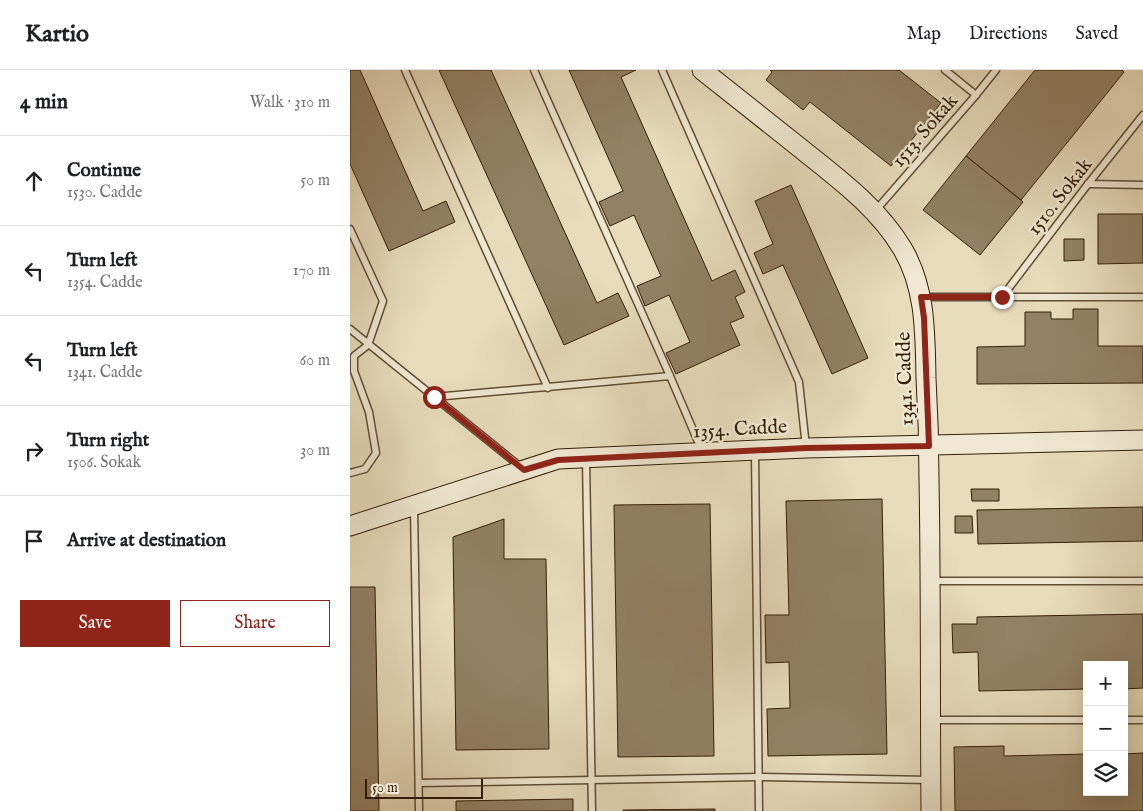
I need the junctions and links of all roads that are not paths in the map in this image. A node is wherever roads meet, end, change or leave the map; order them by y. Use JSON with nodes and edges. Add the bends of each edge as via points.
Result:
{"nodes":[{"id":1,"x":404,"y":70,"type":"edge"},
{"id":2,"x":534,"y":70,"type":"edge"},
{"id":3,"x":662,"y":70,"type":"edge"},
{"id":4,"x":702,"y":70,"type":"edge"},
{"id":5,"x":945,"y":70,"type":"edge"},
{"id":6,"x":996,"y":70,"type":"edge"},
{"id":7,"x":976,"y":95,"type":"junction"},
{"id":8,"x":1143,"y":115,"type":"edge"},
{"id":9,"x":1088,"y":184,"type":"junction"},
{"id":10,"x":1143,"y":185,"type":"edge"},
{"id":11,"x":875,"y":211,"type":"junction"},
{"id":12,"x":350,"y":229,"type":"edge"},
{"id":13,"x":921,"y":297,"type":"junction"},
{"id":14,"x":1002,"y":297,"type":"junction"},
{"id":15,"x":1143,"y":297,"type":"edge"},
{"id":16,"x":350,"y":329,"type":"edge"},
{"id":17,"x":368,"y":345,"type":"junction"},
{"id":18,"x":670,"y":376,"type":"junction"},
{"id":19,"x":548,"y":388,"type":"junction"},
{"id":20,"x":434,"y":397,"type":"junction"},
{"id":21,"x":1143,"y":440,"type":"edge"},
{"id":22,"x":929,"y":446,"type":"junction"},
{"id":23,"x":806,"y":448,"type":"junction"},
{"id":24,"x":755,"y":450,"type":"junction"},
{"id":25,"x":702,"y":453,"type":"junction"},
{"id":26,"x":586,"y":458,"type":"junction"},
{"id":27,"x":524,"y":470,"type":"junction"},
{"id":28,"x":350,"y":473,"type":"edge"},
{"id":29,"x":414,"y":505,"type":"junction"},
{"id":30,"x":350,"y":526,"type":"edge"},
{"id":31,"x":931,"y":581,"type":"junction"},
{"id":32,"x":1143,"y":581,"type":"edge"},
{"id":33,"x":931,"y":720,"type":"junction"},
{"id":34,"x":1083,"y":720,"type":"edge"},
{"id":35,"x":1128,"y":720,"type":"edge"},
{"id":36,"x":1143,"y":720,"type":"edge"},
{"id":37,"x":759,"y":777,"type":"junction"},
{"id":38,"x":591,"y":780,"type":"junction"},
{"id":39,"x":931,"y":780,"type":"junction"},
{"id":40,"x":419,"y":783,"type":"junction"},
{"id":41,"x":419,"y":811,"type":"edge"},
{"id":42,"x":592,"y":811,"type":"edge"},
{"id":43,"x":759,"y":811,"type":"edge"},
{"id":44,"x":931,"y":811,"type":"edge"}],
"edges":[{"from":1,"to":19,"type":"lane"},
{"from":2,"to":18,"type":"lane"},
{"from":3,"to":23,"type":"lane","via":[[799,382]]},
{"from":4,"to":11,"type":"street","name":"1341. Cadde"},
{"from":5,"to":7,"type":"lane"},
{"from":6,"to":7,"type":"lane","name":"1513. Sokak"},
{"from":7,"to":11,"type":"lane","name":"1513. Sokak"},
{"from":8,"to":9,"type":"lane","name":"1510. Sokak"},
{"from":9,"to":10,"type":"lane"},
{"from":9,"to":14,"type":"lane","name":"1510. Sokak"},
{"from":11,"to":13,"type":"street","name":"1341. Cadde","via":[[902,248]]},
{"from":12,"to":17,"type":"lane","via":[[383,301]]},
{"from":13,"to":14,"type":"lane"},
{"from":13,"to":22,"type":"street","name":"1341. Cadde"},
{"from":14,"to":15,"type":"lane"},
{"from":16,"to":17,"type":"lane"},
{"from":17,"to":20,"type":"lane"},
{"from":17,"to":28,"type":"lane","via":[[354,356],[354,371],[370,412],[376,453],[365,469]]},
{"from":18,"to":19,"type":"lane"},
{"from":18,"to":25,"type":"lane"},
{"from":19,"to":20,"type":"lane"},
{"from":20,"to":27,"type":"lane"},
{"from":21,"to":22,"type":"street","name":"1354. Cadde"},
{"from":22,"to":23,"type":"street","name":"1354. Cadde"},
{"from":22,"to":31,"type":"street","name":"1341. Cadde"},
{"from":23,"to":24,"type":"street","name":"1354. Cadde"},
{"from":24,"to":25,"type":"street","name":"1354. Cadde"},
{"from":24,"to":37,"type":"lane"},
{"from":25,"to":26,"type":"street","name":"1354. Cadde"},
{"from":26,"to":27,"type":"street","name":"1354. Cadde","via":[[558,460]]},
{"from":26,"to":38,"type":"lane"},
{"from":27,"to":29,"type":"street","name":"1354. Cadde"},
{"from":29,"to":30,"type":"street","name":"1354. Cadde"},
{"from":29,"to":40,"type":"lane"},
{"from":31,"to":32,"type":"lane"},
{"from":31,"to":33,"type":"street","name":"1341. Cadde"},
{"from":33,"to":34,"type":"lane"},
{"from":33,"to":39,"type":"street","name":"1341. Cadde"},
{"from":35,"to":36,"type":"lane"},
{"from":37,"to":38,"type":"lane"},
{"from":37,"to":39,"type":"lane"},
{"from":37,"to":43,"type":"lane"},
{"from":38,"to":40,"type":"lane"},
{"from":38,"to":42,"type":"lane"},
{"from":39,"to":44,"type":"street","name":"1341. Cadde"},
{"from":40,"to":41,"type":"lane"}]}
